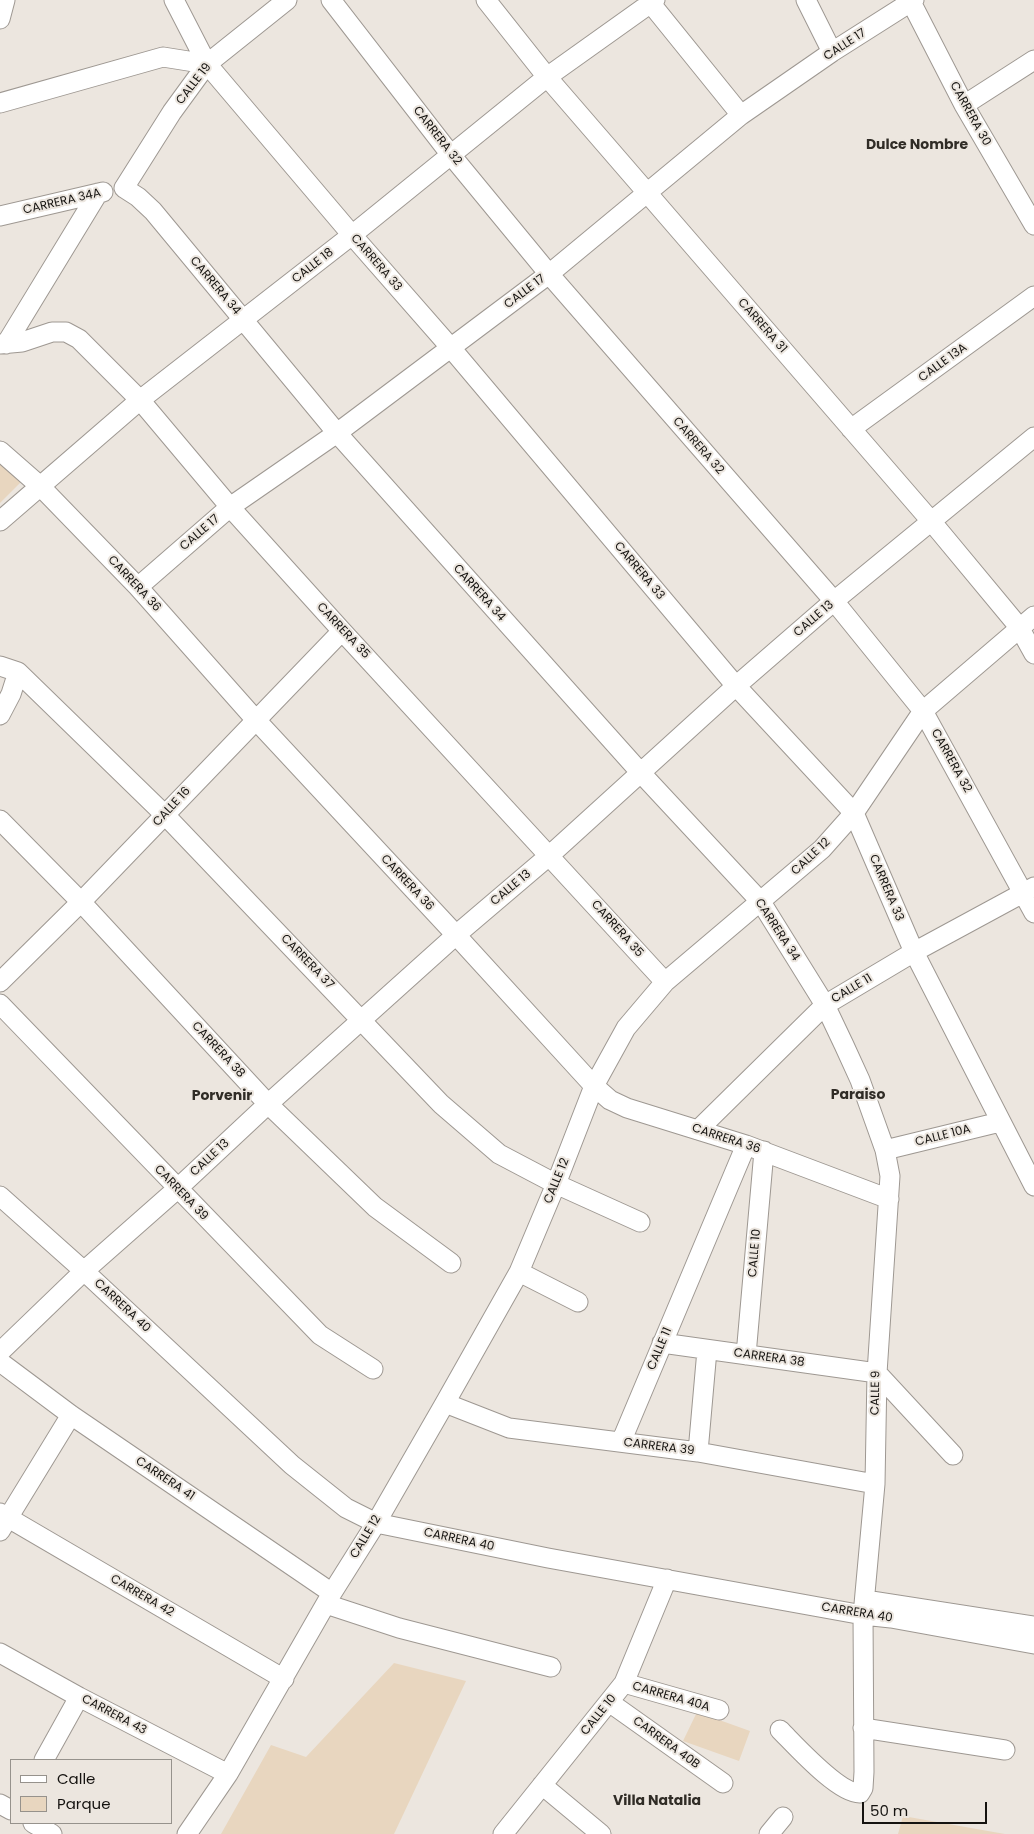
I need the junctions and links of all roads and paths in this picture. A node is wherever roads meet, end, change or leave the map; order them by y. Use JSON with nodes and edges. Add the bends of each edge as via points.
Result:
{"nodes":[{"id":1,"x":5,"y":0,"type":"edge"},
{"id":2,"x":174,"y":0,"type":"edge"},
{"id":3,"x":287,"y":0,"type":"edge"},
{"id":4,"x":331,"y":0,"type":"edge"},
{"id":5,"x":486,"y":0,"type":"edge"},
{"id":6,"x":806,"y":0,"type":"edge"},
{"id":7,"x":651,"y":1,"type":"edge"},
{"id":8,"x":912,"y":1,"type":"edge"},
{"id":9,"x":0,"y":19,"type":"edge"},
{"id":10,"x":832,"y":52,"type":"junction"},
{"id":11,"x":1034,"y":60,"type":"edge"},
{"id":12,"x":207,"y":64,"type":"junction"},
{"id":13,"x":547,"y":77,"type":"junction"},
{"id":14,"x":0,"y":103,"type":"edge"},
{"id":15,"x":964,"y":105,"type":"junction"},
{"id":16,"x":741,"y":115,"type":"junction"},
{"id":17,"x":451,"y":155,"type":"junction"},
{"id":18,"x":124,"y":188,"type":"junction"},
{"id":19,"x":98,"y":193,"type":"junction"},
{"id":20,"x":648,"y":193,"type":"junction"},
{"id":21,"x":0,"y":216,"type":"edge"},
{"id":22,"x":1034,"y":225,"type":"edge"},
{"id":23,"x":352,"y":235,"type":"junction"},
{"id":24,"x":549,"y":274,"type":"junction"},
{"id":25,"x":1034,"y":296,"type":"edge"},
{"id":26,"x":243,"y":320,"type":"junction"},
{"id":27,"x":3,"y":344,"type":"edge"},
{"id":28,"x":451,"y":348,"type":"junction"},
{"id":29,"x":140,"y":400,"type":"junction"},
{"id":30,"x":851,"y":429,"type":"junction"},
{"id":31,"x":337,"y":434,"type":"junction"},
{"id":32,"x":1034,"y":437,"type":"edge"},
{"id":33,"x":0,"y":451,"type":"edge"},
{"id":34,"x":40,"y":486,"type":"junction"},
{"id":35,"x":230,"y":507,"type":"junction"},
{"id":36,"x":0,"y":521,"type":"edge"},
{"id":37,"x":932,"y":521,"type":"junction"},
{"id":38,"x":138,"y":587,"type":"junction"},
{"id":39,"x":834,"y":601,"type":"junction"},
{"id":40,"x":1034,"y":616,"type":"edge"},
{"id":41,"x":1019,"y":627,"type":"junction"},
{"id":42,"x":342,"y":631,"type":"junction"},
{"id":43,"x":1034,"y":654,"type":"edge"},
{"id":44,"x":0,"y":666,"type":"edge"},
{"id":45,"x":18,"y":672,"type":"junction"},
{"id":46,"x":736,"y":686,"type":"junction"},
{"id":47,"x":923,"y":711,"type":"junction"},
{"id":48,"x":0,"y":715,"type":"edge"},
{"id":49,"x":255,"y":720,"type":"junction"},
{"id":50,"x":640,"y":772,"type":"junction"},
{"id":51,"x":854,"y":813,"type":"junction"},
{"id":52,"x":165,"y":815,"type":"junction"},
{"id":53,"x":0,"y":820,"type":"edge"},
{"id":54,"x":550,"y":855,"type":"junction"},
{"id":55,"x":1029,"y":890,"type":"edge"},
{"id":56,"x":81,"y":902,"type":"junction"},
{"id":57,"x":761,"y":902,"type":"junction"},
{"id":58,"x":1034,"y":912,"type":"edge"},
{"id":59,"x":456,"y":935,"type":"junction"},
{"id":60,"x":914,"y":952,"type":"junction"},
{"id":61,"x":0,"y":982,"type":"edge"},
{"id":62,"x":665,"y":982,"type":"junction"},
{"id":63,"x":0,"y":1004,"type":"edge"},
{"id":64,"x":824,"y":1005,"type":"junction"},
{"id":65,"x":362,"y":1019,"type":"junction"},
{"id":66,"x":594,"y":1086,"type":"junction"},
{"id":67,"x":268,"y":1104,"type":"junction"},
{"id":68,"x":1000,"y":1122,"type":"junction"},
{"id":69,"x":698,"y":1130,"type":"junction"},
{"id":70,"x":746,"y":1145,"type":"junction"},
{"id":71,"x":886,"y":1150,"type":"junction"},
{"id":72,"x":764,"y":1151,"type":"junction"},
{"id":73,"x":556,"y":1184,"type":"junction"},
{"id":74,"x":1034,"y":1186,"type":"edge"},
{"id":75,"x":177,"y":1189,"type":"junction"},
{"id":76,"x":0,"y":1196,"type":"edge"},
{"id":77,"x":889,"y":1199,"type":"junction"},
{"id":78,"x":640,"y":1222,"type":"dead end"},
{"id":79,"x":451,"y":1263,"type":"dead end"},
{"id":80,"x":84,"y":1271,"type":"junction"},
{"id":81,"x":519,"y":1272,"type":"junction"},
{"id":82,"x":578,"y":1302,"type":"dead end"},
{"id":83,"x":662,"y":1343,"type":"junction"},
{"id":84,"x":707,"y":1350,"type":"junction"},
{"id":85,"x":0,"y":1352,"type":"edge"},
{"id":86,"x":746,"y":1355,"type":"junction"},
{"id":87,"x":0,"y":1362,"type":"edge"},
{"id":88,"x":373,"y":1369,"type":"dead end"},
{"id":89,"x":876,"y":1373,"type":"junction"},
{"id":90,"x":445,"y":1403,"type":"junction"},
{"id":91,"x":71,"y":1415,"type":"junction"},
{"id":92,"x":621,"y":1442,"type":"junction"},
{"id":93,"x":698,"y":1452,"type":"junction"},
{"id":94,"x":954,"y":1455,"type":"dead end"},
{"id":95,"x":875,"y":1484,"type":"junction"},
{"id":96,"x":3,"y":1520,"type":"edge"},
{"id":97,"x":376,"y":1523,"type":"junction"},
{"id":98,"x":667,"y":1579,"type":"junction"},
{"id":99,"x":329,"y":1599,"type":"junction"},
{"id":100,"x":864,"y":1608,"type":"junction"},
{"id":101,"x":1034,"y":1626,"type":"edge"},
{"id":102,"x":1034,"y":1644,"type":"edge"},
{"id":103,"x":0,"y":1653,"type":"edge"},
{"id":104,"x":551,"y":1667,"type":"dead end"},
{"id":105,"x":284,"y":1679,"type":"junction"},
{"id":106,"x":624,"y":1683,"type":"junction"},
{"id":107,"x":79,"y":1697,"type":"junction"},
{"id":108,"x":609,"y":1702,"type":"junction"},
{"id":109,"x":719,"y":1710,"type":"dead end"},
{"id":110,"x":863,"y":1728,"type":"junction"},
{"id":111,"x":780,"y":1730,"type":"dead end"},
{"id":112,"x":1005,"y":1750,"type":"dead end"},
{"id":113,"x":45,"y":1759,"type":"edge"},
{"id":114,"x":228,"y":1774,"type":"junction"},
{"id":115,"x":723,"y":1784,"type":"dead end"},
{"id":116,"x":542,"y":1785,"type":"junction"},
{"id":117,"x":783,"y":1817,"type":"dead end"},
{"id":118,"x":35,"y":1824,"type":"edge"},
{"id":119,"x":52,"y":1834,"type":"edge"},
{"id":120,"x":188,"y":1834,"type":"edge"},
{"id":121,"x":503,"y":1834,"type":"edge"},
{"id":122,"x":601,"y":1834,"type":"edge"},
{"id":123,"x":769,"y":1834,"type":"edge"}],
"edges":[{"from":1,"to":9,"type":"street"},
{"from":2,"to":12,"type":"street","name":"CARRERA 33"},
{"from":3,"to":12,"type":"street","name":"CALLE 19"},
{"from":4,"to":17,"type":"street","name":"CARRERA 32"},
{"from":5,"to":13,"type":"street","name":"CARRERA 31"},
{"from":6,"to":10,"type":"street"},
{"from":7,"to":13,"type":"street","name":"CALLE 18"},
{"from":7,"to":16,"type":"street"},
{"from":8,"to":10,"type":"street","name":"CALLE 17"},
{"from":8,"to":15,"type":"street","name":"CARRERA 30"},
{"from":10,"to":16,"type":"street","name":"CALLE 17"},
{"from":11,"to":15,"type":"street"},
{"from":12,"to":14,"type":"street","via":[[163,57]]},
{"from":12,"to":18,"type":"street","name":"CALLE 19"},
{"from":12,"to":23,"type":"street","name":"CARRERA 33"},
{"from":13,"to":17,"type":"street","name":"CALLE 18"},
{"from":13,"to":20,"type":"street","name":"CARRERA 31"},
{"from":15,"to":22,"type":"street","name":"CARRERA 30"},
{"from":16,"to":20,"type":"street","name":"CALLE 17"},
{"from":17,"to":23,"type":"street","name":"CALLE 18"},
{"from":17,"to":24,"type":"street","name":"CARRERA 32"},
{"from":18,"to":19,"type":"street","name":"CARRERA 34A"},
{"from":18,"to":26,"type":"street","name":"CARRERA 34","via":[[153,211]]},
{"from":19,"to":21,"type":"street","name":"CARRERA 34A"},
{"from":19,"to":27,"type":"street"},
{"from":20,"to":24,"type":"street","name":"CALLE 17"},
{"from":20,"to":30,"type":"street","name":"CARRERA 31"},
{"from":23,"to":26,"type":"street","name":"CALLE 18"},
{"from":23,"to":28,"type":"street","name":"CARRERA 33"},
{"from":24,"to":28,"type":"street","name":"CALLE 17"},
{"from":24,"to":39,"type":"street","name":"CARRERA 32"},
{"from":25,"to":30,"type":"street","name":"CALLE 13A"},
{"from":26,"to":29,"type":"street","name":"CALLE 18"},
{"from":26,"to":31,"type":"street","name":"CARRERA 34"},
{"from":27,"to":29,"type":"street","name":"CARRERA 35","via":[[22,342],[52,332],[66,332],[79,339]]},
{"from":28,"to":31,"type":"street","name":"CALLE 17"},
{"from":28,"to":46,"type":"street","name":"CARRERA 33"},
{"from":29,"to":34,"type":"street","name":"CALLE 18"},
{"from":29,"to":35,"type":"street","name":"CARRERA 35"},
{"from":30,"to":37,"type":"street","name":"CARRERA 31"},
{"from":31,"to":35,"type":"street","name":"CALLE 17"},
{"from":31,"to":50,"type":"street","name":"CARRERA 34"},
{"from":32,"to":37,"type":"street","name":"CALLE 13"},
{"from":33,"to":34,"type":"street","name":"CARRERA 36"},
{"from":34,"to":36,"type":"street","name":"CALLE 18"},
{"from":34,"to":38,"type":"street","name":"CARRERA 36"},
{"from":35,"to":38,"type":"street","name":"CALLE 17"},
{"from":35,"to":42,"type":"street","name":"CARRERA 35"},
{"from":37,"to":39,"type":"street","name":"CALLE 13"},
{"from":37,"to":41,"type":"street","name":"CARRERA 31"},
{"from":38,"to":49,"type":"street","name":"CARRERA 36"},
{"from":39,"to":46,"type":"street","name":"CALLE 13"},
{"from":39,"to":47,"type":"street","name":"CARRERA 32"},
{"from":40,"to":41,"type":"street","name":"CALLE 12"},
{"from":41,"to":43,"type":"street","name":"CARRERA 31"},
{"from":41,"to":47,"type":"street","name":"CALLE 12"},
{"from":42,"to":49,"type":"street","name":"CALLE 16"},
{"from":42,"to":54,"type":"street","name":"CARRERA 35"},
{"from":44,"to":45,"type":"street","name":"CARRERA 37"},
{"from":45,"to":48,"type":"street"},
{"from":45,"to":52,"type":"street","name":"CARRERA 37"},
{"from":46,"to":50,"type":"street","name":"CALLE 13"},
{"from":46,"to":51,"type":"street","name":"CARRERA 33"},
{"from":47,"to":51,"type":"street","name":"CALLE 12"},
{"from":47,"to":55,"type":"street","name":"CARRERA 32"},
{"from":49,"to":52,"type":"street","name":"CALLE 16"},
{"from":49,"to":59,"type":"street","name":"CARRERA 36"},
{"from":50,"to":54,"type":"street","name":"CALLE 13"},
{"from":50,"to":57,"type":"street","name":"CARRERA 34"},
{"from":51,"to":57,"type":"street","name":"CALLE 12","via":[[822,849]]},
{"from":51,"to":60,"type":"street","name":"CARRERA 33"},
{"from":52,"to":56,"type":"street","name":"CALLE 16"},
{"from":52,"to":65,"type":"street","name":"CARRERA 37"},
{"from":53,"to":56,"type":"street","name":"CARRERA 38"},
{"from":54,"to":59,"type":"street","name":"CALLE 13"},
{"from":54,"to":62,"type":"street","name":"CARRERA 35"},
{"from":55,"to":58,"type":"street","name":"CARRERA 32"},
{"from":55,"to":60,"type":"street","name":"CALLE 11"},
{"from":56,"to":61,"type":"street","name":"CALLE 16"},
{"from":56,"to":67,"type":"street","name":"CARRERA 38"},
{"from":57,"to":62,"type":"street","name":"CALLE 12"},
{"from":57,"to":64,"type":"street","name":"CARRERA 34"},
{"from":59,"to":65,"type":"street","name":"CALLE 13"},
{"from":59,"to":66,"type":"street","name":"CARRERA 36"},
{"from":60,"to":64,"type":"street","name":"CALLE 11"},
{"from":60,"to":68,"type":"street","name":"CARRERA 33"},
{"from":62,"to":66,"type":"street","name":"CALLE 12","via":[[626,1028]]},
{"from":63,"to":75,"type":"street","name":"CARRERA 39"},
{"from":64,"to":69,"type":"street","name":"CALLE 11"},
{"from":64,"to":71,"type":"street","name":"CALLE 9","via":[[860,1080]]},
{"from":65,"to":67,"type":"street","name":"CALLE 13"},
{"from":65,"to":73,"type":"street","name":"CARRERA 37","via":[[441,1104],[499,1154]]},
{"from":66,"to":69,"type":"street","name":"CARRERA 36","via":[[610,1100],[627,1108]]},
{"from":66,"to":73,"type":"street","name":"CALLE 12"},
{"from":67,"to":75,"type":"street","name":"CALLE 13"},
{"from":67,"to":79,"type":"street","name":"CARRERA 38","via":[[375,1207]]},
{"from":68,"to":71,"type":"street","name":"CALLE 10A"},
{"from":68,"to":74,"type":"street","name":"CARRERA 33"},
{"from":69,"to":70,"type":"street","name":"CARRERA 36"},
{"from":70,"to":72,"type":"street","name":"CARRERA 36"},
{"from":70,"to":83,"type":"street","name":"CALLE 11"},
{"from":71,"to":77,"type":"street","name":"CALLE 9"},
{"from":72,"to":77,"type":"street","name":"CARRERA 36"},
{"from":72,"to":86,"type":"street","name":"CALLE 10"},
{"from":73,"to":78,"type":"street","name":"CARRERA 37"},
{"from":73,"to":81,"type":"street","name":"CALLE 12"},
{"from":75,"to":80,"type":"street","name":"CALLE 13"},
{"from":75,"to":88,"type":"street","name":"CARRERA 39","via":[[320,1336]]},
{"from":76,"to":80,"type":"street","name":"CARRERA 40"},
{"from":77,"to":89,"type":"street","name":"CALLE 9"},
{"from":80,"to":85,"type":"street","name":"CALLE 13"},
{"from":80,"to":97,"type":"street","name":"CARRERA 40","via":[[292,1465],[346,1508]]},
{"from":81,"to":82,"type":"street"},
{"from":81,"to":90,"type":"street","name":"CALLE 12"},
{"from":83,"to":84,"type":"street","name":"CARRERA 38"},
{"from":83,"to":92,"type":"street","name":"CALLE 11"},
{"from":84,"to":86,"type":"street","name":"CARRERA 38"},
{"from":84,"to":93,"type":"street"},
{"from":86,"to":89,"type":"street","name":"CARRERA 38"},
{"from":87,"to":91,"type":"street","name":"CARRERA 41"},
{"from":89,"to":94,"type":"street"},
{"from":89,"to":95,"type":"street","name":"CALLE 9"},
{"from":90,"to":92,"type":"street","name":"CARRERA 39","via":[[509,1428]]},
{"from":90,"to":97,"type":"street","name":"CALLE 12"},
{"from":91,"to":96,"type":"street"},
{"from":91,"to":99,"type":"street","name":"CARRERA 41"},
{"from":92,"to":93,"type":"street","name":"CARRERA 39"},
{"from":93,"to":95,"type":"street","name":"CARRERA 39"},
{"from":95,"to":100,"type":"street","name":"CALLE 9"},
{"from":96,"to":105,"type":"street","name":"CARRERA 42"},
{"from":97,"to":98,"type":"street","name":"CARRERA 40"},
{"from":97,"to":99,"type":"street","name":"CALLE 12"},
{"from":98,"to":100,"type":"street","name":"CARRERA 40"},
{"from":98,"to":106,"type":"street","name":"CALLE 10"},
{"from":99,"to":104,"type":"street","name":"CARRERA 41","via":[[399,1628]]},
{"from":99,"to":105,"type":"street","name":"CALLE 12"},
{"from":100,"to":101,"type":"street","name":"CARRERA 40"},
{"from":100,"to":102,"type":"street","name":"CARRERA 40","via":[[892,1618]]},
{"from":100,"to":110,"type":"street","name":"CALLE 9"},
{"from":103,"to":107,"type":"street","name":"CARRERA 43"},
{"from":105,"to":114,"type":"street","name":"CALLE 12"},
{"from":106,"to":108,"type":"street","name":"CALLE 10"},
{"from":106,"to":109,"type":"street","name":"CARRERA 40A"},
{"from":107,"to":113,"type":"street"},
{"from":107,"to":114,"type":"street","name":"CARRERA 43"},
{"from":108,"to":115,"type":"street","name":"CARRERA 40B"},
{"from":108,"to":116,"type":"street","name":"CALLE 10"},
{"from":110,"to":111,"type":"street","name":"CALLE 9","via":[[864,1772],[860,1793],[839,1786]]},
{"from":110,"to":112,"type":"street"},
{"from":114,"to":120,"type":"street","name":"CALLE 12"},
{"from":116,"to":121,"type":"street","name":"CALLE 10"},
{"from":116,"to":122,"type":"street"},
{"from":117,"to":123,"type":"street"},
{"from":118,"to":119,"type":"street"}]}
